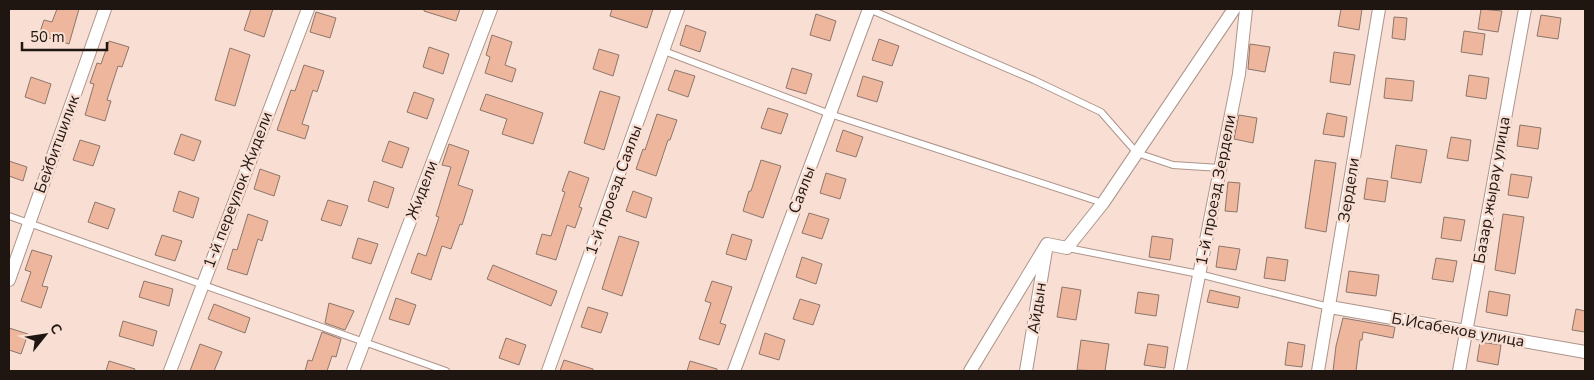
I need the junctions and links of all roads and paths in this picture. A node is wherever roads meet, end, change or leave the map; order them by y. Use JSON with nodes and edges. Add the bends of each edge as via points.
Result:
{"nodes":[{"id":1,"x":105,"y":9,"type":"edge"},
{"id":2,"x":308,"y":9,"type":"edge"},
{"id":3,"x":491,"y":9,"type":"edge"},
{"id":4,"x":678,"y":9,"type":"edge"},
{"id":5,"x":868,"y":9,"type":"edge"},
{"id":6,"x":1234,"y":9,"type":"edge"},
{"id":7,"x":1246,"y":9,"type":"edge"},
{"id":8,"x":1379,"y":9,"type":"edge"},
{"id":9,"x":1525,"y":9,"type":"edge"},
{"id":10,"x":664,"y":51,"type":"junction"},
{"id":11,"x":830,"y":114,"type":"junction"},
{"id":12,"x":1137,"y":153,"type":"junction"},
{"id":13,"x":1220,"y":168,"type":"junction"},
{"id":14,"x":1103,"y":203,"type":"junction"},
{"id":15,"x":9,"y":216,"type":"edge"},
{"id":16,"x":29,"y":223,"type":"junction"},
{"id":17,"x":1047,"y":244,"type":"junction"},
{"id":18,"x":1068,"y":248,"type":"junction"},
{"id":19,"x":1199,"y":274,"type":"junction"},
{"id":20,"x":9,"y":280,"type":"edge"},
{"id":21,"x":201,"y":285,"type":"junction"},
{"id":22,"x":1330,"y":307,"type":"junction"},
{"id":23,"x":1466,"y":331,"type":"junction"},
{"id":24,"x":364,"y":341,"type":"junction"},
{"id":25,"x":1585,"y":352,"type":"edge"},
{"id":26,"x":170,"y":371,"type":"edge"},
{"id":27,"x":353,"y":371,"type":"edge"},
{"id":28,"x":446,"y":371,"type":"edge"},
{"id":29,"x":548,"y":371,"type":"edge"},
{"id":30,"x":734,"y":371,"type":"edge"},
{"id":31,"x":970,"y":371,"type":"edge"},
{"id":32,"x":1026,"y":371,"type":"edge"},
{"id":33,"x":1180,"y":371,"type":"edge"},
{"id":34,"x":1318,"y":371,"type":"edge"},
{"id":35,"x":1459,"y":371,"type":"edge"}],
"edges":[{"from":1,"to":16,"type":"street","name":"Бейбитшилик"},
{"from":2,"to":21,"type":"street","name":"1-й переулок Жидели"},
{"from":3,"to":24,"type":"street","name":"Жидели"},
{"from":4,"to":10,"type":"street","name":"1-й проезд Саялы"},
{"from":5,"to":11,"type":"street","name":"Саялы"},
{"from":5,"to":12,"type":"lane","via":[[1101,112]]},
{"from":6,"to":12,"type":"street"},
{"from":7,"to":13,"type":"street","name":"1-й проезд Зердели","via":[[1239,74]]},
{"from":8,"to":22,"type":"street","name":"Зердели"},
{"from":9,"to":23,"type":"street","name":"Базар жырау улица"},
{"from":10,"to":11,"type":"lane"},
{"from":10,"to":29,"type":"street","name":"1-й проезд Саялы"},
{"from":11,"to":14,"type":"lane"},
{"from":11,"to":30,"type":"street","name":"Саялы"},
{"from":12,"to":13,"type":"lane","via":[[1173,165]]},
{"from":12,"to":14,"type":"street"},
{"from":13,"to":19,"type":"street","name":"1-й проезд Зердели"},
{"from":14,"to":18,"type":"street"},
{"from":15,"to":16,"type":"lane"},
{"from":16,"to":20,"type":"street","name":"Бейбитшилик"},
{"from":16,"to":21,"type":"lane"},
{"from":17,"to":18,"type":"street"},
{"from":17,"to":31,"type":"street"},
{"from":17,"to":32,"type":"street","name":"Айдын"},
{"from":18,"to":19,"type":"lane"},
{"from":19,"to":22,"type":"lane"},
{"from":19,"to":33,"type":"street","name":"1-й проезд Зердели"},
{"from":21,"to":24,"type":"lane"},
{"from":21,"to":26,"type":"street","name":"1-й переулок Жидели"},
{"from":22,"to":23,"type":"street","name":"Б.Исабеков улица"},
{"from":22,"to":34,"type":"street","name":"Зердели"},
{"from":23,"to":25,"type":"street","name":"Б.Исабеков улица"},
{"from":23,"to":35,"type":"street","name":"Базар жырау улица"},
{"from":24,"to":27,"type":"street","name":"Жидели"},
{"from":24,"to":28,"type":"lane"}]}
